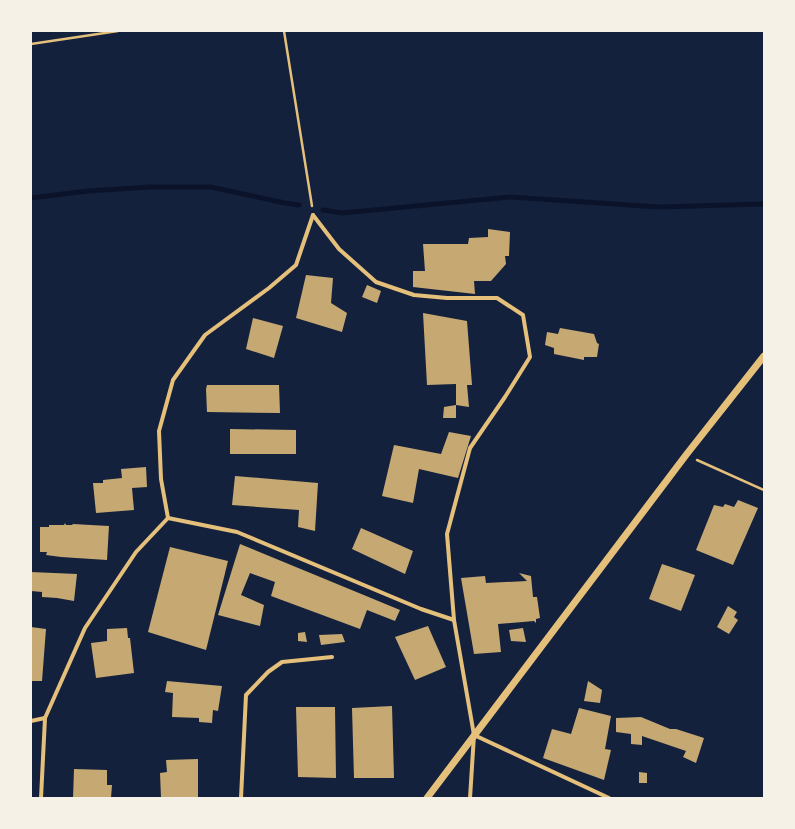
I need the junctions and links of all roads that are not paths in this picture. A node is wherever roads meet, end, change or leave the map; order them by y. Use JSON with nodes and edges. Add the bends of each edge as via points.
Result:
{"nodes":[{"id":1,"x":764,"y":356,"type":"edge"},
{"id":2,"x":168,"y":518,"type":"junction"},
{"id":3,"x":454,"y":620,"type":"junction"},
{"id":4,"x":332,"y":657,"type":"dead end"},
{"id":5,"x":45,"y":718,"type":"junction"},
{"id":6,"x":31,"y":721,"type":"edge"},
{"id":7,"x":474,"y":735,"type":"junction"},
{"id":8,"x":41,"y":798,"type":"edge"},
{"id":9,"x":241,"y":798,"type":"edge"},
{"id":10,"x":427,"y":798,"type":"edge"},
{"id":11,"x":470,"y":798,"type":"edge"},
{"id":12,"x":609,"y":798,"type":"edge"}],
"edges":[{"from":1,"to":7,"type":"street"},
{"from":2,"to":3,"type":"street","via":[[237,532],[421,609]]},
{"from":2,"to":3,"type":"street","via":[[161,479],[159,431],[173,380],[205,335],[296,265],[313,215],[339,249],[376,282],[414,295],[496,298],[523,315],[530,357],[470,448],[447,534]]},
{"from":2,"to":5,"type":"street","via":[[136,552],[85,628]]},
{"from":3,"to":7,"type":"street"},
{"from":4,"to":9,"type":"street","via":[[282,662],[268,672],[246,695]]},
{"from":5,"to":6,"type":"street"},
{"from":5,"to":8,"type":"street"},
{"from":7,"to":10,"type":"street"},
{"from":7,"to":11,"type":"street"},
{"from":7,"to":12,"type":"street"}]}
